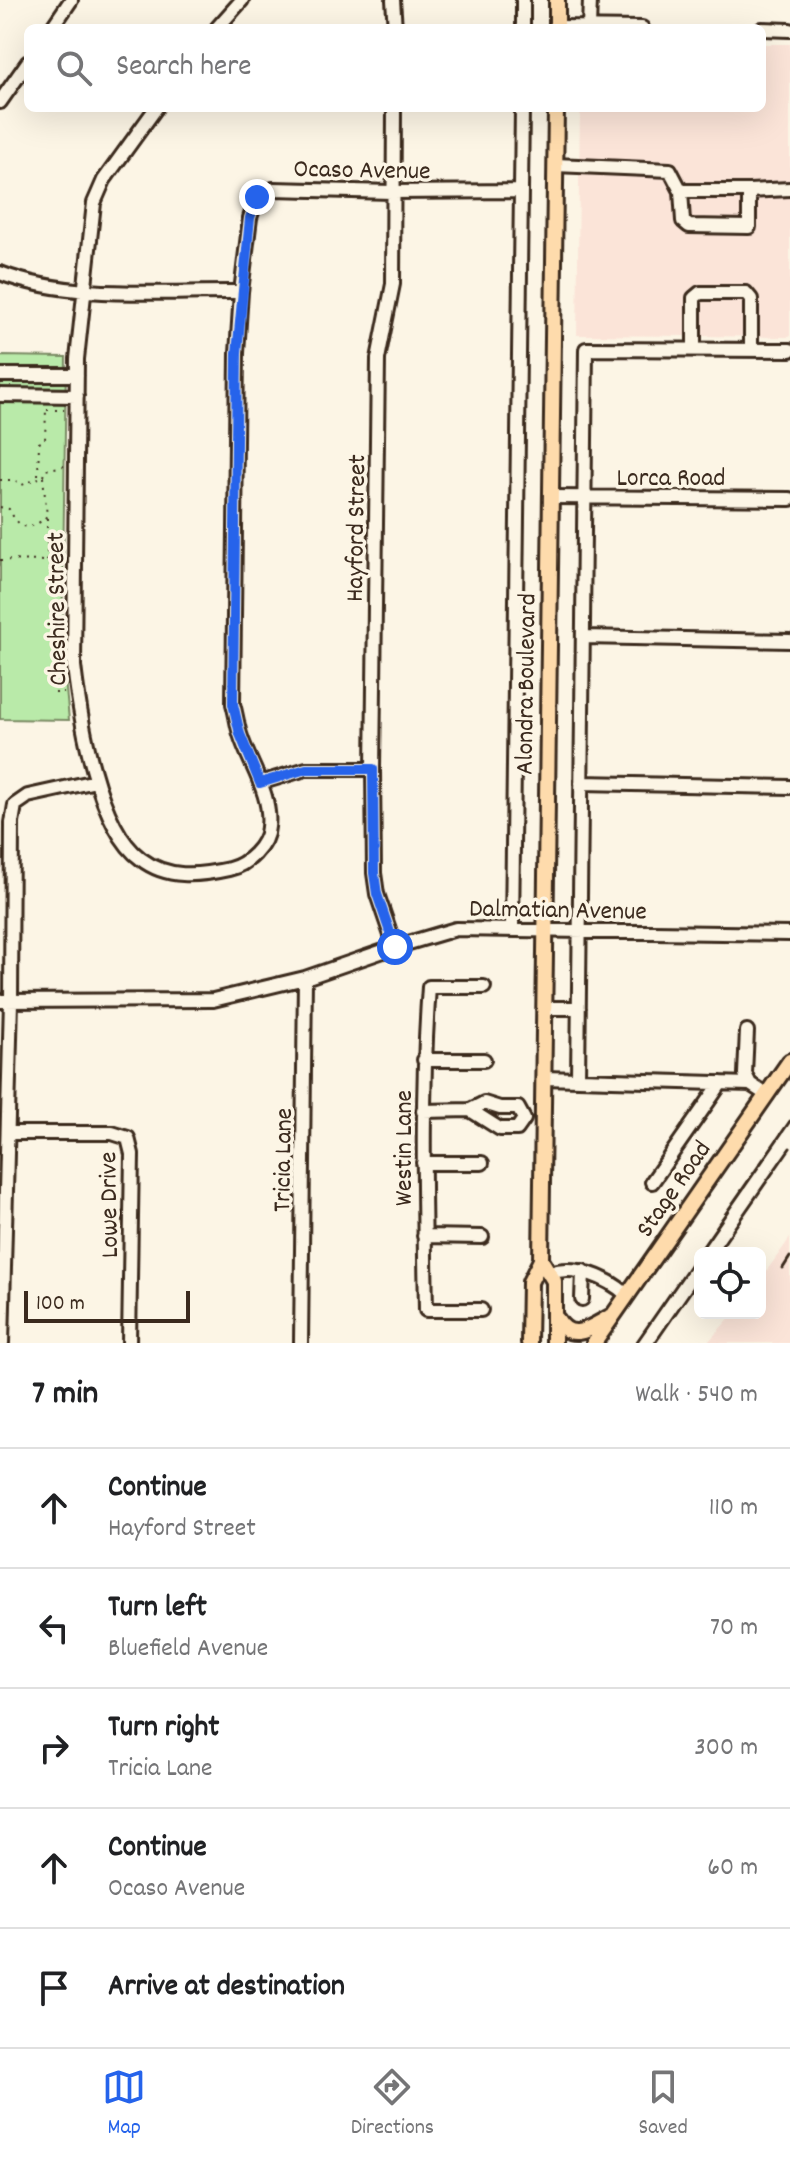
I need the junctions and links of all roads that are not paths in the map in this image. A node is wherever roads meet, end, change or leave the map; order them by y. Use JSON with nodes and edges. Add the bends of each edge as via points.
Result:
{"nodes":[{"id":1,"x":71,"y":0,"type":"edge"},
{"id":2,"x":242,"y":0,"type":"edge"},
{"id":3,"x":393,"y":0,"type":"edge"},
{"id":4,"x":523,"y":0,"type":"edge"},
{"id":5,"x":557,"y":0,"type":"edge"},
{"id":6,"x":590,"y":0,"type":"edge"},
{"id":7,"x":55,"y":24,"type":"edge"},
{"id":8,"x":221,"y":24,"type":"edge"},
{"id":9,"x":395,"y":24,"type":"edge"},
{"id":10,"x":523,"y":24,"type":"edge"},
{"id":11,"x":557,"y":24,"type":"edge"},
{"id":12,"x":589,"y":24,"type":"edge"},
{"id":13,"x":766,"y":29,"type":"edge"},
{"id":14,"x":790,"y":30,"type":"edge"},
{"id":15,"x":24,"y":68,"type":"edge"},
{"id":16,"x":0,"y":102,"type":"edge"},
{"id":17,"x":153,"y":112,"type":"edge"},
{"id":18,"x":394,"y":112,"type":"edge"},
{"id":19,"x":522,"y":112,"type":"edge"},
{"id":20,"x":556,"y":112,"type":"edge"},
{"id":21,"x":555,"y":165,"type":"junction"},
{"id":22,"x":790,"y":189,"type":"edge"},
{"id":23,"x":521,"y":191,"type":"junction"},
{"id":24,"x":681,"y":191,"type":"junction"},
{"id":25,"x":749,"y":191,"type":"junction"},
{"id":26,"x":392,"y":192,"type":"junction"},
{"id":27,"x":0,"y":273,"type":"edge"},
{"id":28,"x":85,"y":291,"type":"junction"},
{"id":29,"x":241,"y":292,"type":"junction"},
{"id":30,"x":694,"y":350,"type":"junction"},
{"id":31,"x":751,"y":350,"type":"junction"},
{"id":32,"x":790,"y":350,"type":"edge"},
{"id":33,"x":0,"y":375,"type":"edge"},
{"id":34,"x":77,"y":375,"type":"junction"},
{"id":35,"x":0,"y":395,"type":"edge"},
{"id":36,"x":77,"y":402,"type":"junction"},
{"id":37,"x":551,"y":497,"type":"junction"},
{"id":38,"x":585,"y":498,"type":"junction"},
{"id":39,"x":790,"y":499,"type":"edge"},
{"id":40,"x":583,"y":637,"type":"junction"},
{"id":41,"x":790,"y":641,"type":"edge"},
{"id":42,"x":373,"y":769,"type":"junction"},
{"id":43,"x":96,"y":781,"type":"junction"},
{"id":44,"x":260,"y":783,"type":"junction"},
{"id":45,"x":581,"y":783,"type":"junction"},
{"id":46,"x":790,"y":787,"type":"edge"},
{"id":47,"x":512,"y":928,"type":"junction"},
{"id":48,"x":545,"y":929,"type":"junction"},
{"id":49,"x":580,"y":931,"type":"junction"},
{"id":50,"x":790,"y":934,"type":"edge"},
{"id":51,"x":395,"y":947,"type":"junction"},
{"id":52,"x":305,"y":978,"type":"junction"},
{"id":53,"x":484,"y":987,"type":"dead end"},
{"id":54,"x":6,"y":1001,"type":"edge"},
{"id":55,"x":579,"y":1005,"type":"junction"},
{"id":56,"x":544,"y":1008,"type":"junction"},
{"id":57,"x":747,"y":1031,"type":"dead end"},
{"id":58,"x":424,"y":1060,"type":"junction"},
{"id":59,"x":484,"y":1060,"type":"dead end"},
{"id":60,"x":790,"y":1061,"type":"edge"},
{"id":61,"x":544,"y":1078,"type":"junction"},
{"id":62,"x":578,"y":1079,"type":"junction"},
{"id":63,"x":721,"y":1083,"type":"junction"},
{"id":64,"x":750,"y":1084,"type":"junction"},
{"id":65,"x":767,"y":1095,"type":"junction"},
{"id":66,"x":496,"y":1107,"type":"junction"},
{"id":67,"x":470,"y":1110,"type":"junction"},
{"id":68,"x":423,"y":1111,"type":"junction"},
{"id":69,"x":524,"y":1119,"type":"junction"},
{"id":70,"x":543,"y":1119,"type":"junction"},
{"id":71,"x":493,"y":1124,"type":"junction"},
{"id":72,"x":8,"y":1133,"type":"junction"},
{"id":73,"x":423,"y":1163,"type":"junction"},
{"id":74,"x":482,"y":1163,"type":"dead end"},
{"id":75,"x":652,"y":1182,"type":"dead end"},
{"id":76,"x":424,"y":1236,"type":"junction"},
{"id":77,"x":482,"y":1237,"type":"dead end"},
{"id":78,"x":541,"y":1260,"type":"junction"},
{"id":79,"x":583,"y":1271,"type":"junction"},
{"id":80,"x":550,"y":1273,"type":"junction"},
{"id":81,"x":627,"y":1295,"type":"junction"},
{"id":82,"x":582,"y":1299,"type":"dead end"},
{"id":83,"x":481,"y":1310,"type":"dead end"},
{"id":84,"x":554,"y":1311,"type":"junction"},
{"id":85,"x":614,"y":1315,"type":"junction"},
{"id":86,"x":2,"y":1343,"type":"edge"},
{"id":87,"x":129,"y":1343,"type":"edge"},
{"id":88,"x":301,"y":1343,"type":"edge"},
{"id":89,"x":529,"y":1343,"type":"edge"},
{"id":90,"x":554,"y":1343,"type":"edge"},
{"id":91,"x":594,"y":1343,"type":"edge"}],
"edges":[{"from":1,"to":7,"type":"street"},
{"from":2,"to":8,"type":"street"},
{"from":3,"to":9,"type":"street"},
{"from":4,"to":10,"type":"street"},
{"from":5,"to":11,"type":"main road"},
{"from":6,"to":12,"type":"street"},
{"from":13,"to":14,"type":"street"},
{"from":15,"to":16,"type":"street"},
{"from":17,"to":28,"type":"street","name":"Cheshire Street","via":[[104,180],[94,203]]},
{"from":18,"to":26,"type":"street","name":"Hayford Street"},
{"from":19,"to":23,"type":"street","name":"Alondra Boulevard"},
{"from":20,"to":21,"type":"main road","name":"Alondra Boulevard"},
{"from":21,"to":24,"type":"street","via":[[670,170]]},
{"from":21,"to":37,"type":"main road","name":"Alondra Boulevard"},
{"from":22,"to":25,"type":"street"},
{"from":23,"to":26,"type":"street","name":"Ocaso Avenue"},
{"from":23,"to":47,"type":"street","name":"Alondra Boulevard"},
{"from":24,"to":25,"type":"street"},
{"from":24,"to":25,"type":"street","via":[[683,221],[689,226],[749,227]]},
{"from":26,"to":29,"type":"street","name":"Ocaso Avenue","via":[[273,189],[257,197]]},
{"from":26,"to":42,"type":"street","name":"Hayford Street","via":[[393,284],[378,359]]},
{"from":27,"to":28,"type":"street"},
{"from":28,"to":29,"type":"street"},
{"from":28,"to":34,"type":"street","name":"Cheshire Street"},
{"from":29,"to":44,"type":"street","via":[[233,704]]},
{"from":30,"to":31,"type":"street"},
{"from":30,"to":31,"type":"street","via":[[694,298],[700,293],[746,293],[751,299]]},
{"from":30,"to":38,"type":"street","via":[[586,349]]},
{"from":31,"to":32,"type":"street"},
{"from":33,"to":34,"type":"street"},
{"from":34,"to":36,"type":"street","name":"Cheshire Street"},
{"from":35,"to":36,"type":"street"},
{"from":36,"to":43,"type":"street","name":"Cheshire Street","via":[[74,666]]},
{"from":37,"to":38,"type":"street","name":"Lorca Road"},
{"from":37,"to":48,"type":"main road","name":"Alondra Boulevard"},
{"from":38,"to":39,"type":"street","name":"Lorca Road"},
{"from":38,"to":40,"type":"street"},
{"from":40,"to":41,"type":"street"},
{"from":40,"to":45,"type":"street"},
{"from":42,"to":44,"type":"street","via":[[306,769]]},
{"from":42,"to":51,"type":"street","name":"Hayford Street","via":[[374,873]]},
{"from":43,"to":44,"type":"street","name":"Cheshire Street","via":[[118,833],[140,859],[171,874],[204,875],[236,867],[257,852],[269,830]]},
{"from":43,"to":54,"type":"street","via":[[28,796],[15,805]]},
{"from":45,"to":46,"type":"street"},
{"from":45,"to":49,"type":"street"},
{"from":47,"to":48,"type":"street","name":"Dalmatian Avenue"},
{"from":47,"to":51,"type":"street","name":"Dalmatian Avenue","via":[[456,929]]},
{"from":48,"to":49,"type":"street","name":"Dalmatian Avenue"},
{"from":48,"to":56,"type":"main road","name":"Alondra Boulevard"},
{"from":49,"to":50,"type":"street","name":"Dalmatian Avenue"},
{"from":49,"to":55,"type":"street"},
{"from":51,"to":52,"type":"street","name":"Dalmatian Avenue"},
{"from":52,"to":54,"type":"street","name":"Dalmatian Avenue","via":[[213,1000]]},
{"from":52,"to":88,"type":"street","name":"Tricia Lane"},
{"from":53,"to":58,"type":"street","name":"Westin Lane","via":[[429,987]]},
{"from":54,"to":72,"type":"street"},
{"from":55,"to":56,"type":"street"},
{"from":55,"to":62,"type":"street"},
{"from":56,"to":61,"type":"main road","name":"Alondra Boulevard"},
{"from":57,"to":64,"type":"street","via":[[745,1074]]},
{"from":58,"to":59,"type":"street"},
{"from":58,"to":68,"type":"street","name":"Westin Lane"},
{"from":60,"to":65,"type":"main road","name":"Stage Road"},
{"from":61,"to":62,"type":"street"},
{"from":61,"to":70,"type":"main road","name":"Alondra Boulevard"},
{"from":62,"to":63,"type":"street"},
{"from":63,"to":64,"type":"street"},
{"from":63,"to":75,"type":"street"},
{"from":64,"to":65,"type":"street"},
{"from":65,"to":81,"type":"main road","name":"Stage Road"},
{"from":66,"to":67,"type":"street","via":[[484,1103]]},
{"from":66,"to":69,"type":"street","via":[[518,1108]]},
{"from":66,"to":71,"type":"street"},
{"from":67,"to":68,"type":"street"},
{"from":67,"to":71,"type":"street"},
{"from":68,"to":73,"type":"street","name":"Westin Lane"},
{"from":69,"to":70,"type":"street"},
{"from":69,"to":71,"type":"street","via":[[517,1129]]},
{"from":70,"to":78,"type":"main road","name":"Alondra Boulevard"},
{"from":72,"to":86,"type":"street"},
{"from":72,"to":87,"type":"street","name":"Lowe Drive","via":[[112,1133],[128,1138]]},
{"from":73,"to":74,"type":"street"},
{"from":73,"to":76,"type":"street","name":"Westin Lane"},
{"from":76,"to":77,"type":"street"},
{"from":76,"to":83,"type":"street","name":"Westin Lane","via":[[426,1310]]},
{"from":78,"to":80,"type":"main road"},
{"from":78,"to":89,"type":"main road","name":"Alondra Boulevard","via":[[530,1282]]},
{"from":79,"to":80,"type":"street","via":[[563,1268]]},
{"from":79,"to":81,"type":"street"},
{"from":79,"to":82,"type":"street"},
{"from":80,"to":84,"type":"main road"},
{"from":81,"to":85,"type":"main road","name":"Stage Road"},
{"from":84,"to":85,"type":"main road","via":[[562,1331],[576,1339]]},
{"from":84,"to":90,"type":"main road"},
{"from":85,"to":91,"type":"main road","name":"Stage Road"}]}
